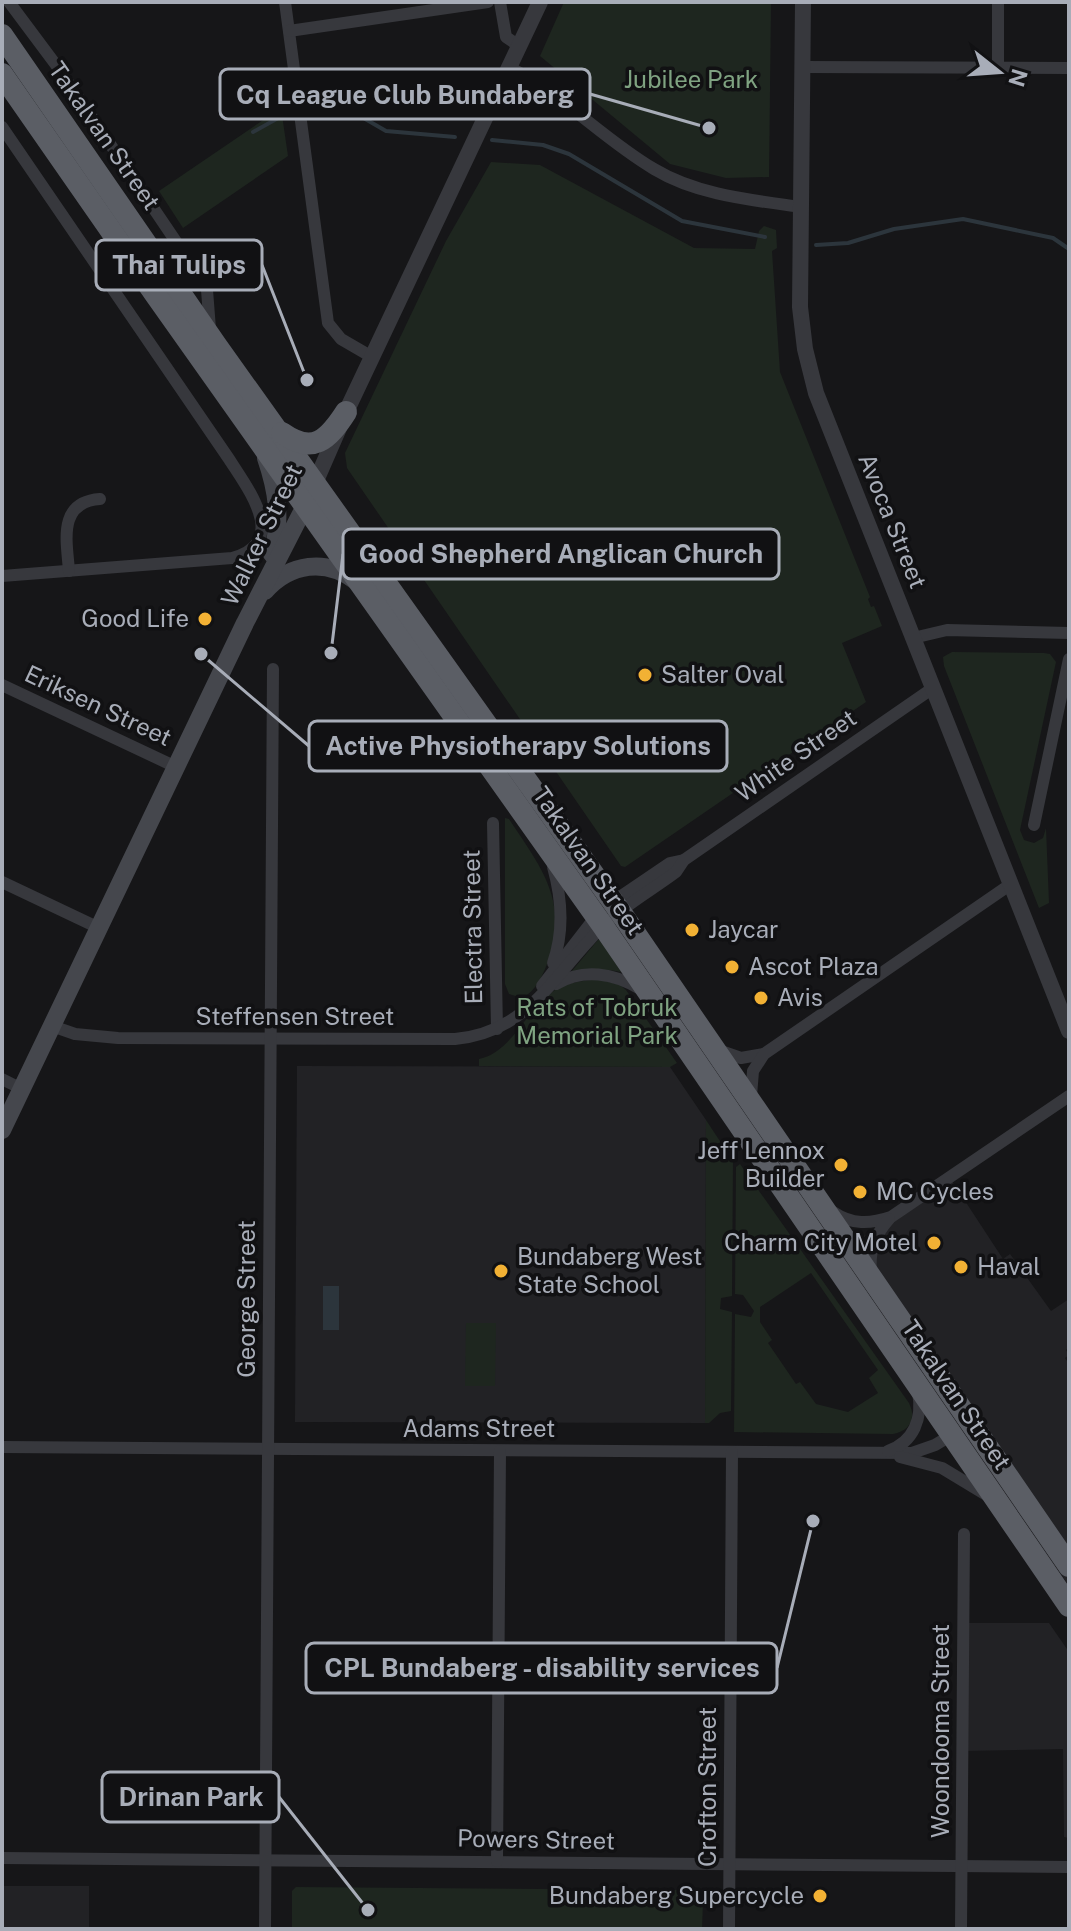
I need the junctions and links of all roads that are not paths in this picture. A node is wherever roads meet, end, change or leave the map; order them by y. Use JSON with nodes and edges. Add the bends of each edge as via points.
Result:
{"nodes":[{"id":1,"x":9,"y":2,"type":"edge"},
{"id":2,"x":285,"y":2,"type":"edge"},
{"id":3,"x":488,"y":2,"type":"edge"},
{"id":4,"x":500,"y":2,"type":"edge"},
{"id":5,"x":540,"y":2,"type":"edge"},
{"id":6,"x":803,"y":2,"type":"edge"},
{"id":7,"x":998,"y":2,"type":"edge"},
{"id":8,"x":289,"y":31,"type":"junction"},
{"id":9,"x":2,"y":35,"type":"edge"},
{"id":10,"x":519,"y":46,"type":"junction"},
{"id":11,"x":509,"y":67,"type":"junction"},
{"id":12,"x":803,"y":67,"type":"junction"},
{"id":13,"x":1069,"y":68,"type":"edge"},
{"id":14,"x":998,"y":69,"type":"junction"},
{"id":15,"x":2,"y":74,"type":"edge"},
{"id":16,"x":2,"y":127,"type":"edge"},
{"id":17,"x":801,"y":207,"type":"junction"},
{"id":18,"x":210,"y":336,"type":"junction"},
{"id":19,"x":372,"y":357,"type":"junction"},
{"id":20,"x":346,"y":412,"type":"junction"},
{"id":21,"x":270,"y":438,"type":"junction"},
{"id":22,"x":316,"y":482,"type":"junction"},
{"id":23,"x":100,"y":499,"type":"dead end"},
{"id":24,"x":305,"y":506,"type":"junction"},
{"id":25,"x":69,"y":571,"type":"junction"},
{"id":26,"x":2,"y":576,"type":"edge"},
{"id":27,"x":262,"y":587,"type":"junction"},
{"id":28,"x":363,"y":589,"type":"junction"},
{"id":29,"x":245,"y":623,"type":"junction"},
{"id":30,"x":1069,"y":633,"type":"edge"},
{"id":31,"x":913,"y":638,"type":"junction"},
{"id":32,"x":1069,"y":659,"type":"edge"},
{"id":33,"x":273,"y":669,"type":"dead end"},
{"id":34,"x":2,"y":685,"type":"edge"},
{"id":35,"x":933,"y":688,"type":"junction"},
{"id":36,"x":176,"y":767,"type":"junction"},
{"id":37,"x":493,"y":823,"type":"dead end"},
{"id":38,"x":1034,"y":825,"type":"dead end"},
{"id":39,"x":545,"y":845,"type":"junction"},
{"id":40,"x":2,"y":882,"type":"edge"},
{"id":41,"x":1011,"y":884,"type":"junction"},
{"id":42,"x":608,"y":914,"type":"junction"},
{"id":43,"x":99,"y":928,"type":"junction"},
{"id":44,"x":543,"y":990,"type":"junction"},
{"id":45,"x":657,"y":1005,"type":"junction"},
{"id":46,"x":52,"y":1026,"type":"junction"},
{"id":47,"x":497,"y":1029,"type":"junction"},
{"id":48,"x":1069,"y":1031,"type":"edge"},
{"id":49,"x":270,"y":1038,"type":"junction"},
{"id":50,"x":714,"y":1047,"type":"junction"},
{"id":51,"x":764,"y":1054,"type":"junction"},
{"id":52,"x":2,"y":1079,"type":"edge"},
{"id":53,"x":22,"y":1089,"type":"junction"},
{"id":54,"x":1069,"y":1096,"type":"edge"},
{"id":55,"x":753,"y":1105,"type":"junction"},
{"id":56,"x":2,"y":1130,"type":"edge"},
{"id":57,"x":820,"y":1202,"type":"junction"},
{"id":58,"x":891,"y":1217,"type":"junction"},
{"id":59,"x":872,"y":1279,"type":"junction"},
{"id":60,"x":914,"y":1379,"type":"junction"},
{"id":61,"x":971,"y":1423,"type":"junction"},
{"id":62,"x":951,"y":1436,"type":"junction"},
{"id":63,"x":2,"y":1447,"type":"edge"},
{"id":64,"x":268,"y":1449,"type":"junction"},
{"id":65,"x":500,"y":1451,"type":"junction"},
{"id":66,"x":732,"y":1452,"type":"junction"},
{"id":67,"x":881,"y":1453,"type":"junction"},
{"id":68,"x":1002,"y":1507,"type":"junction"},
{"id":69,"x":964,"y":1534,"type":"dead end"},
{"id":70,"x":1069,"y":1566,"type":"edge"},
{"id":71,"x":1069,"y":1606,"type":"edge"},
{"id":72,"x":2,"y":1858,"type":"edge"},
{"id":73,"x":265,"y":1860,"type":"junction"},
{"id":74,"x":497,"y":1861,"type":"junction"},
{"id":75,"x":730,"y":1865,"type":"junction"},
{"id":76,"x":961,"y":1865,"type":"junction"},
{"id":77,"x":1069,"y":1867,"type":"edge"},
{"id":78,"x":265,"y":1929,"type":"edge"},
{"id":79,"x":729,"y":1929,"type":"edge"},
{"id":80,"x":961,"y":1929,"type":"edge"}],
"edges":[{"from":1,"to":18,"type":"street","name":"Takalvan Street","via":[[202,280]]},
{"from":2,"to":8,"type":"street"},
{"from":3,"to":8,"type":"street"},
{"from":4,"to":10,"type":"street","via":[[506,37]]},
{"from":5,"to":10,"type":"street","name":"Walker Street"},
{"from":6,"to":12,"type":"street","name":"Avoca Street"},
{"from":7,"to":14,"type":"street"},
{"from":8,"to":19,"type":"street","via":[[328,323],[341,339]]},
{"from":9,"to":18,"type":"highway","name":"Takalvan Street"},
{"from":10,"to":11,"type":"street","name":"Walker Street"},
{"from":11,"to":17,"type":"street","via":[[535,80],[653,169],[686,185]]},
{"from":11,"to":19,"type":"street","name":"Walker Street"},
{"from":12,"to":14,"type":"street"},
{"from":12,"to":17,"type":"street","name":"Avoca Street"},
{"from":13,"to":14,"type":"street"},
{"from":15,"to":21,"type":"highway","name":"Takalvan Street"},
{"from":16,"to":25,"type":"street","via":[[259,509],[261,531],[253,547],[232,558]]},
{"from":17,"to":31,"type":"street","name":"Avoca Street","via":[[800,307],[816,393]]},
{"from":18,"to":21,"type":"highway","name":"Takalvan Street"},
{"from":19,"to":20,"type":"street","name":"Walker Street"},
{"from":20,"to":21,"type":"highway","via":[[316,443]]},
{"from":20,"to":22,"type":"street","name":"Walker Street"},
{"from":21,"to":22,"type":"highway","name":"Takalvan Street"},
{"from":21,"to":24,"type":"highway","name":"Takalvan Street"},
{"from":21,"to":27,"type":"main road","via":[[278,519]]},
{"from":22,"to":24,"type":"street","name":"Walker Street"},
{"from":22,"to":42,"type":"highway","name":"Takalvan Street"},
{"from":23,"to":25,"type":"street","via":[[75,510],[67,521]]},
{"from":24,"to":27,"type":"main road","name":"Walker Street"},
{"from":24,"to":28,"type":"highway","name":"Takalvan Street"},
{"from":25,"to":26,"type":"street"},
{"from":27,"to":29,"type":"main road","name":"Walker Street"},
{"from":28,"to":29,"type":"main road","via":[[329,567],[298,569],[274,582]]},
{"from":28,"to":39,"type":"highway","name":"Takalvan Street"},
{"from":29,"to":36,"type":"main road","name":"Walker Street"},
{"from":30,"to":31,"type":"street","via":[[947,630]]},
{"from":31,"to":35,"type":"street","name":"Avoca Street"},
{"from":32,"to":38,"type":"street"},
{"from":33,"to":49,"type":"street","name":"George Street"},
{"from":34,"to":36,"type":"street","name":"Eriksen Street"},
{"from":35,"to":41,"type":"street","name":"Avoca Street"},
{"from":35,"to":42,"type":"street","name":"White Street","via":[[684,860],[670,863]]},
{"from":36,"to":43,"type":"main road","name":"Walker Street"},
{"from":37,"to":47,"type":"street","name":"Electra Street"},
{"from":39,"to":42,"type":"highway","name":"Takalvan Street"},
{"from":39,"to":44,"type":"street","via":[[561,912],[556,953]]},
{"from":40,"to":43,"type":"street"},
{"from":41,"to":48,"type":"street","name":"Avoca Street"},
{"from":41,"to":51,"type":"street"},
{"from":42,"to":44,"type":"street","name":"Steffensen Street"},
{"from":42,"to":45,"type":"highway","name":"Takalvan Street"},
{"from":42,"to":50,"type":"highway","name":"Takalvan Street"},
{"from":43,"to":46,"type":"main road","name":"Walker Street"},
{"from":44,"to":45,"type":"street","via":[[567,978],[605,975],[632,984]]},
{"from":44,"to":47,"type":"street","name":"Steffensen Street"},
{"from":45,"to":60,"type":"highway","name":"Takalvan Street"},
{"from":46,"to":49,"type":"street","name":"Steffensen Street","via":[[100,1038]]},
{"from":46,"to":53,"type":"main road","name":"Walker Street"},
{"from":47,"to":49,"type":"street","name":"Steffensen Street","via":[[455,1039]]},
{"from":49,"to":64,"type":"street","name":"George Street"},
{"from":50,"to":51,"type":"street","via":[[736,1057]]},
{"from":50,"to":55,"type":"highway","name":"Takalvan Street"},
{"from":51,"to":55,"type":"street","via":[[751,1079]]},
{"from":52,"to":53,"type":"street"},
{"from":53,"to":56,"type":"main road","name":"Walker Street"},
{"from":54,"to":58,"type":"street"},
{"from":55,"to":57,"type":"highway","name":"Takalvan Street"},
{"from":57,"to":58,"type":"street","via":[[856,1223]]},
{"from":57,"to":59,"type":"highway","name":"Takalvan Street"},
{"from":58,"to":59,"type":"street","via":[[873,1245]]},
{"from":59,"to":61,"type":"highway","name":"Takalvan Street"},
{"from":60,"to":62,"type":"highway","name":"Takalvan Street"},
{"from":60,"to":67,"type":"street","via":[[920,1399],[916,1425],[900,1447]]},
{"from":61,"to":62,"type":"street","name":"Adams Street"},
{"from":61,"to":70,"type":"highway","name":"Takalvan Street"},
{"from":62,"to":67,"type":"street","name":"Adams Street","via":[[912,1453]]},
{"from":62,"to":68,"type":"highway","name":"Takalvan Street"},
{"from":63,"to":64,"type":"street","name":"Adams Street"},
{"from":64,"to":65,"type":"street","name":"Adams Street"},
{"from":64,"to":73,"type":"street","name":"George Street"},
{"from":65,"to":66,"type":"street","name":"Adams Street"},
{"from":65,"to":74,"type":"street"},
{"from":66,"to":67,"type":"street","name":"Adams Street"},
{"from":66,"to":75,"type":"street","name":"Crofton Street"},
{"from":67,"to":68,"type":"street","via":[[956,1475]]},
{"from":68,"to":71,"type":"highway","name":"Takalvan Street"},
{"from":69,"to":76,"type":"street","name":"Woondooma Street"},
{"from":72,"to":73,"type":"street","name":"Powers Street"},
{"from":73,"to":74,"type":"street","name":"Powers Street"},
{"from":73,"to":78,"type":"street","name":"George Street"},
{"from":74,"to":75,"type":"street","name":"Powers Street"},
{"from":75,"to":76,"type":"street","name":"Powers Street"},
{"from":75,"to":79,"type":"street","name":"Crofton Street"},
{"from":76,"to":77,"type":"street","name":"Powers Street"},
{"from":76,"to":80,"type":"street","name":"Woondooma Street"}]}
